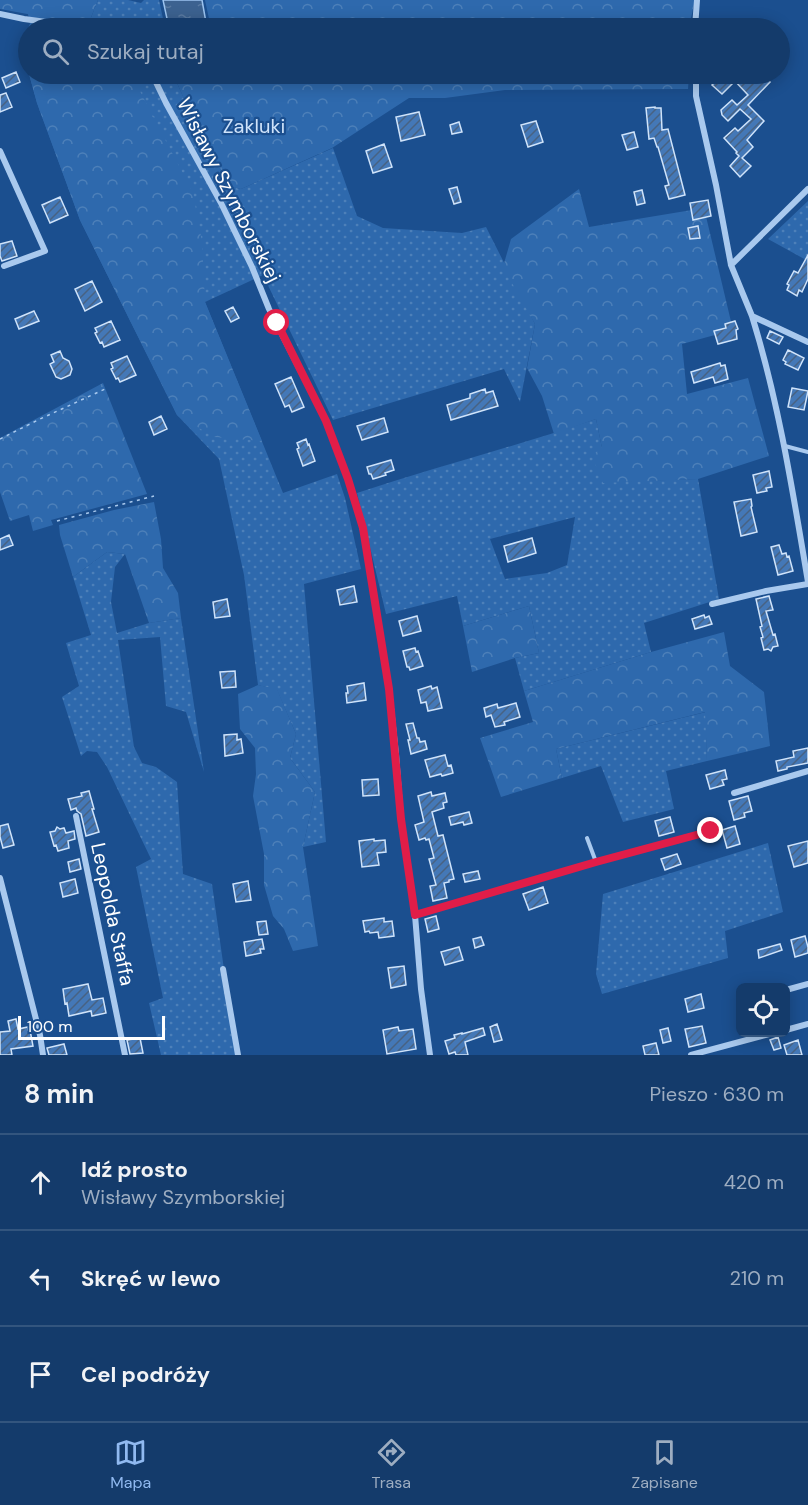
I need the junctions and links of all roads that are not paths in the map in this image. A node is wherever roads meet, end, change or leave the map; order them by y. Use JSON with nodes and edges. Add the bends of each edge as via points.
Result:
{"nodes":[{"id":1,"x":697,"y":0,"type":"edge"},
{"id":2,"x":0,"y":14,"type":"edge"},
{"id":3,"x":19,"y":18,"type":"edge"},
{"id":4,"x":696,"y":18,"type":"edge"},
{"id":5,"x":157,"y":84,"type":"edge"},
{"id":6,"x":696,"y":84,"type":"edge"},
{"id":7,"x":0,"y":151,"type":"edge"},
{"id":8,"x":808,"y":189,"type":"edge"},
{"id":9,"x":730,"y":265,"type":"junction"},
{"id":10,"x":4,"y":266,"type":"dead end"},
{"id":11,"x":752,"y":316,"type":"junction"},
{"id":12,"x":808,"y":342,"type":"edge"},
{"id":13,"x":784,"y":446,"type":"junction"},
{"id":14,"x":808,"y":452,"type":"edge"},
{"id":15,"x":808,"y":583,"type":"edge"},
{"id":16,"x":712,"y":604,"type":"dead end"},
{"id":17,"x":808,"y":771,"type":"edge"},
{"id":18,"x":734,"y":793,"type":"dead end"},
{"id":19,"x":76,"y":816,"type":"dead end"},
{"id":20,"x":711,"y":831,"type":"dead end"},
{"id":21,"x":587,"y":838,"type":"dead end"},
{"id":22,"x":596,"y":862,"type":"junction"},
{"id":23,"x":0,"y":878,"type":"edge"},
{"id":24,"x":415,"y":915,"type":"junction"},
{"id":25,"x":223,"y":969,"type":"dead end"},
{"id":26,"x":808,"y":984,"type":"edge"},
{"id":27,"x":790,"y":989,"type":"edge"},
{"id":28,"x":808,"y":1024,"type":"edge"},
{"id":29,"x":790,"y":1029,"type":"edge"},
{"id":30,"x":758,"y":1037,"type":"edge"},
{"id":31,"x":43,"y":1055,"type":"edge"},
{"id":32,"x":125,"y":1055,"type":"edge"},
{"id":33,"x":238,"y":1055,"type":"edge"},
{"id":34,"x":430,"y":1055,"type":"edge"},
{"id":35,"x":691,"y":1055,"type":"edge"}],
"edges":[{"from":1,"to":4,"type":"street"},
{"from":2,"to":3,"type":"street"},
{"from":5,"to":24,"type":"street","name":"Wisławy Szymborskiej","via":[[221,203],[326,421],[360,517],[389,689]]},
{"from":6,"to":9,"type":"street"},
{"from":7,"to":10,"type":"street","via":[[45,251]]},
{"from":8,"to":9,"type":"street"},
{"from":9,"to":11,"type":"street"},
{"from":11,"to":12,"type":"street"},
{"from":11,"to":13,"type":"street"},
{"from":13,"to":14,"type":"lane"},
{"from":13,"to":15,"type":"street"},
{"from":15,"to":16,"type":"street"},
{"from":17,"to":18,"type":"street"},
{"from":19,"to":32,"type":"street","name":"Leopolda Staffa"},
{"from":20,"to":22,"type":"lane"},
{"from":21,"to":22,"type":"lane"},
{"from":22,"to":24,"type":"lane"},
{"from":23,"to":31,"type":"street"},
{"from":24,"to":34,"type":"street","name":"Wisławy Szymborskiej"},
{"from":25,"to":33,"type":"street"},
{"from":26,"to":27,"type":"street"},
{"from":28,"to":29,"type":"street"},
{"from":30,"to":35,"type":"street"}]}
